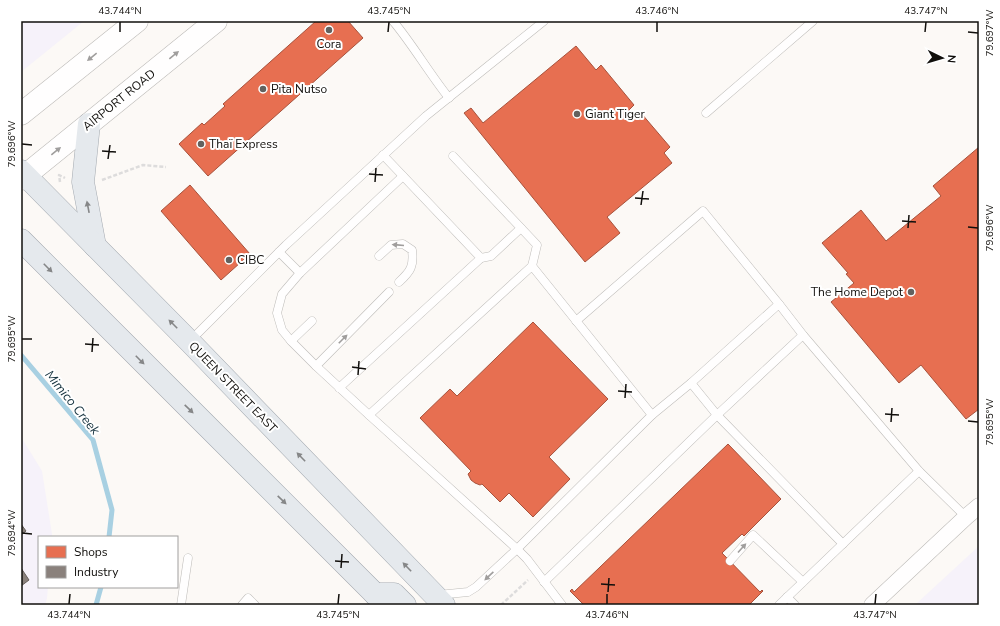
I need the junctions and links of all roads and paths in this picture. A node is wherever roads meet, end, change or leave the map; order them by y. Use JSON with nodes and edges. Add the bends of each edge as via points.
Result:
{"nodes":[{"id":1,"x":137,"y":21,"type":"edge"},
{"id":2,"x":216,"y":21,"type":"edge"},
{"id":3,"x":392,"y":21,"type":"edge"},
{"id":4,"x":544,"y":21,"type":"edge"},
{"id":5,"x":813,"y":21,"type":"edge"},
{"id":6,"x":449,"y":98,"type":"junction"},
{"id":7,"x":706,"y":113,"type":"dead end"},
{"id":8,"x":21,"y":114,"type":"edge"},
{"id":9,"x":89,"y":124,"type":"junction"},
{"id":10,"x":384,"y":155,"type":"junction"},
{"id":11,"x":453,"y":156,"type":"dead end"},
{"id":12,"x":166,"y":167,"type":"dead end"},
{"id":13,"x":22,"y":175,"type":"edge"},
{"id":14,"x":403,"y":176,"type":"junction"},
{"id":15,"x":96,"y":182,"type":"dead end"},
{"id":16,"x":521,"y":228,"type":"junction"},
{"id":17,"x":21,"y":240,"type":"edge"},
{"id":18,"x":95,"y":246,"type":"junction"},
{"id":19,"x":279,"y":252,"type":"junction"},
{"id":20,"x":379,"y":256,"type":"dead end"},
{"id":21,"x":481,"y":258,"type":"junction"},
{"id":22,"x":532,"y":266,"type":"junction"},
{"id":23,"x":300,"y":273,"type":"junction"},
{"id":24,"x":400,"y":282,"type":"dead end"},
{"id":25,"x":390,"y":292,"type":"dead end"},
{"id":26,"x":779,"y":304,"type":"junction"},
{"id":27,"x":312,"y":321,"type":"dead end"},
{"id":28,"x":576,"y":321,"type":"junction"},
{"id":29,"x":803,"y":335,"type":"junction"},
{"id":30,"x":291,"y":341,"type":"junction"},
{"id":31,"x":190,"y":342,"type":"junction"},
{"id":32,"x":316,"y":366,"type":"junction"},
{"id":33,"x":691,"y":383,"type":"junction"},
{"id":34,"x":339,"y":388,"type":"junction"},
{"id":35,"x":369,"y":414,"type":"junction"},
{"id":36,"x":652,"y":415,"type":"junction"},
{"id":37,"x":717,"y":415,"type":"junction"},
{"id":38,"x":920,"y":471,"type":"junction"},
{"id":39,"x":979,"y":506,"type":"edge"},
{"id":40,"x":966,"y":517,"type":"junction"},
{"id":41,"x":843,"y":544,"type":"junction"},
{"id":42,"x":517,"y":549,"type":"junction"},
{"id":43,"x":188,"y":558,"type":"dead end"},
{"id":44,"x":730,"y":561,"type":"dead end"},
{"id":45,"x":528,"y":580,"type":"dead end"},
{"id":46,"x":544,"y":582,"type":"junction"},
{"id":47,"x":803,"y":582,"type":"junction"},
{"id":48,"x":787,"y":598,"type":"junction"},
{"id":49,"x":439,"y":600,"type":"edge"},
{"id":50,"x":379,"y":601,"type":"edge"},
{"id":51,"x":181,"y":605,"type":"edge"},
{"id":52,"x":242,"y":605,"type":"edge"},
{"id":53,"x":255,"y":605,"type":"edge"},
{"id":54,"x":405,"y":605,"type":"edge"},
{"id":55,"x":501,"y":605,"type":"edge"},
{"id":56,"x":562,"y":605,"type":"edge"},
{"id":57,"x":779,"y":605,"type":"edge"},
{"id":58,"x":794,"y":605,"type":"edge"},
{"id":59,"x":872,"y":605,"type":"edge"}],
"edges":[{"from":1,"to":8,"type":"main road","one_way":true},
{"from":9,"to":2,"type":"main road","name":"AIRPORT ROAD","one_way":true},
{"from":3,"to":6,"type":"lane"},
{"from":4,"to":6,"type":"lane"},
{"from":5,"to":7,"type":"lane"},
{"from":6,"to":10,"type":"lane"},
{"from":13,"to":9,"type":"main road","name":"AIRPORT ROAD","one_way":true},
{"from":18,"to":9,"type":"main road","one_way":true,"via":[[83,182]]},
{"from":10,"to":14,"type":"lane"},
{"from":10,"to":19,"type":"lane"},
{"from":11,"to":16,"type":"lane"},
{"from":12,"to":15,"type":"path","via":[[143,165]]},
{"from":13,"to":18,"type":"main road","name":"QUEEN STREET EAST"},
{"from":14,"to":21,"type":"lane"},
{"from":14,"to":23,"type":"lane"},
{"from":16,"to":21,"type":"lane","via":[[491,256]]},
{"from":16,"to":22,"type":"lane","via":[[538,245]]},
{"from":17,"to":50,"type":"main road","one_way":true,"via":[[161,382],[326,543]]},
{"from":31,"to":18,"type":"main road","name":"QUEEN STREET EAST","one_way":true},
{"from":19,"to":23,"type":"lane"},
{"from":19,"to":31,"type":"lane"},
{"from":24,"to":20,"type":"lane","one_way":true,"via":[[409,272],[414,260],[412,250],[403,244],[392,245]]},
{"from":21,"to":34,"type":"lane"},
{"from":22,"to":28,"type":"lane"},
{"from":22,"to":35,"type":"lane"},
{"from":23,"to":30,"type":"lane","via":[[282,294],[277,313],[282,330]]},
{"from":32,"to":25,"type":"lane","one_way":true},
{"from":26,"to":28,"type":"lane","via":[[704,211]]},
{"from":26,"to":29,"type":"lane"},
{"from":26,"to":33,"type":"lane"},
{"from":27,"to":30,"type":"lane"},
{"from":28,"to":36,"type":"lane"},
{"from":29,"to":37,"type":"lane"},
{"from":29,"to":38,"type":"lane"},
{"from":30,"to":32,"type":"lane"},
{"from":49,"to":31,"type":"main road","name":"QUEEN STREET EAST","one_way":true},
{"from":32,"to":34,"type":"lane"},
{"from":33,"to":36,"type":"lane"},
{"from":33,"to":37,"type":"lane"},
{"from":34,"to":35,"type":"lane"},
{"from":35,"to":42,"type":"lane"},
{"from":36,"to":42,"type":"lane"},
{"from":37,"to":41,"type":"lane"},
{"from":37,"to":46,"type":"lane"},
{"from":38,"to":40,"type":"lane"},
{"from":38,"to":41,"type":"lane"},
{"from":39,"to":40,"type":"street"},
{"from":40,"to":59,"type":"street"},
{"from":41,"to":47,"type":"lane"},
{"from":42,"to":46,"type":"lane"},
{"from":42,"to":49,"type":"lane","one_way":true,"via":[[476,587],[468,592]]},
{"from":43,"to":51,"type":"lane"},
{"from":44,"to":47,"type":"lane","one_way":true,"via":[[753,535]]},
{"from":45,"to":55,"type":"path"},
{"from":46,"to":56,"type":"lane"},
{"from":47,"to":48,"type":"lane"},
{"from":48,"to":57,"type":"lane"},
{"from":48,"to":58,"type":"lane"},
{"from":50,"to":54,"type":"main road","via":[[394,594]]},
{"from":52,"to":53,"type":"lane","via":[[248,598]]}]}
